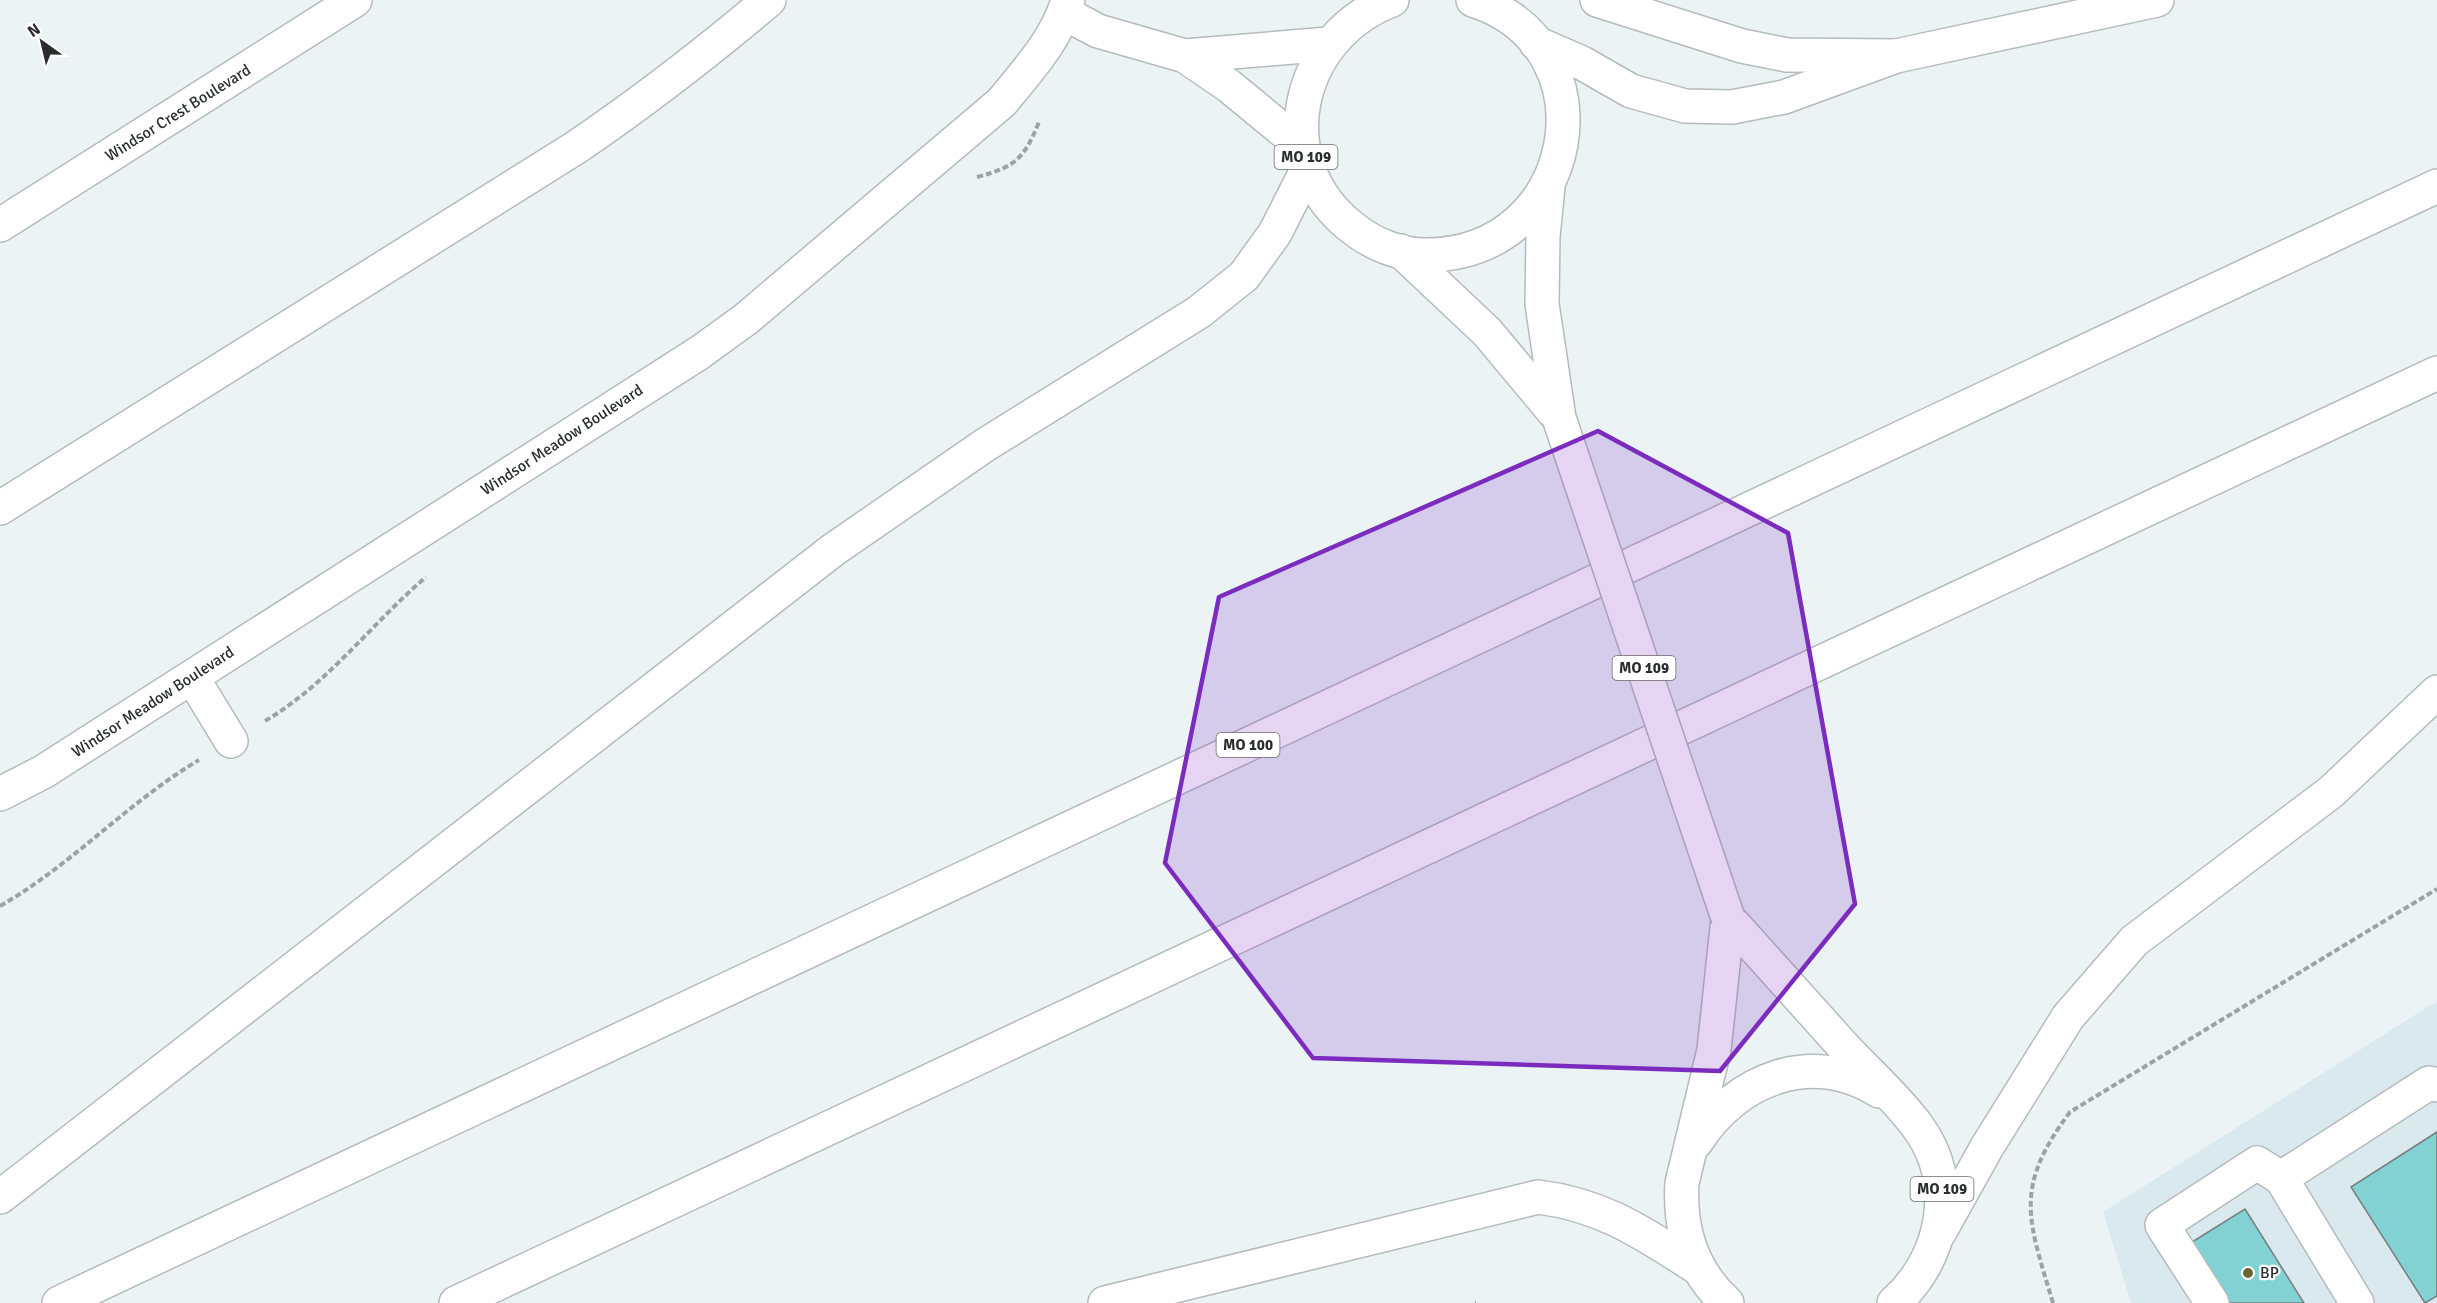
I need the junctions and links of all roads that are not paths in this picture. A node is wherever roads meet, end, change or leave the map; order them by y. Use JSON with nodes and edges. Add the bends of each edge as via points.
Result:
{"nodes":[{"id":1,"x":355,"y":0,"type":"edge"},
{"id":2,"x":769,"y":0,"type":"edge"},
{"id":3,"x":1392,"y":0,"type":"edge"},
{"id":4,"x":1473,"y":0,"type":"edge"},
{"id":5,"x":1597,"y":0,"type":"edge"},
{"id":6,"x":2157,"y":0,"type":"edge"},
{"id":7,"x":1066,"y":7,"type":"edge"},
{"id":8,"x":1498,"y":7,"type":"edge"},
{"id":9,"x":1339,"y":24,"type":"edge"},
{"id":10,"x":1536,"y":43,"type":"junction"},
{"id":11,"x":1185,"y":56,"type":"junction"},
{"id":12,"x":1896,"y":56,"type":"junction"},
{"id":13,"x":1306,"y":157,"type":"junction"},
{"id":14,"x":1548,"y":186,"type":"junction"},
{"id":15,"x":2437,"y":186,"type":"edge"},
{"id":16,"x":0,"y":225,"type":"edge"},
{"id":17,"x":1401,"y":251,"type":"junction"},
{"id":18,"x":2437,"y":373,"type":"edge"},
{"id":19,"x":1559,"y":418,"type":"junction"},
{"id":20,"x":0,"y":508,"type":"edge"},
{"id":21,"x":192,"y":677,"type":"junction"},
{"id":22,"x":2437,"y":692,"type":"edge"},
{"id":23,"x":231,"y":741,"type":"road end"},
{"id":24,"x":0,"y":794,"type":"edge"},
{"id":25,"x":1728,"y":918,"type":"junction"},
{"id":26,"x":2437,"y":1085,"type":"edge"},
{"id":27,"x":1904,"y":1110,"type":"junction"},
{"id":28,"x":1687,"y":1162,"type":"junction"},
{"id":29,"x":2281,"y":1178,"type":"junction"},
{"id":30,"x":0,"y":1197,"type":"edge"},
{"id":31,"x":1939,"y":1233,"type":"junction"},
{"id":32,"x":1698,"y":1268,"type":"junction"},
{"id":33,"x":1917,"y":1288,"type":"edge"},
{"id":34,"x":59,"y":1303,"type":"edge"},
{"id":35,"x":456,"y":1303,"type":"edge"},
{"id":36,"x":1105,"y":1303,"type":"edge"},
{"id":37,"x":1727,"y":1303,"type":"edge"},
{"id":38,"x":1894,"y":1303,"type":"edge"},
{"id":39,"x":2212,"y":1303,"type":"edge"},
{"id":40,"x":2357,"y":1303,"type":"edge"}],
"edges":[{"from":1,"to":16,"type":"main road","name":"Windsor Crest Boulevard"},
{"from":2,"to":20,"type":"main road","via":[[663,87],[575,148]]},
{"from":3,"to":9,"type":"main road"},
{"from":4,"to":8,"type":"main road"},
{"from":5,"to":12,"type":"main road","via":[[1742,46],[1787,55]]},
{"from":6,"to":12,"type":"main road"},
{"from":7,"to":11,"type":"main road","name":"Windsor Meadow Boulevard","via":[[1098,31]]},
{"from":7,"to":21,"type":"main road","name":"Windsor Meadow Boulevard","via":[[1036,60],[1002,102],[746,319],[699,353]]},
{"from":8,"to":10,"type":"main road","number":"MO 109"},
{"from":9,"to":11,"type":"main road","name":"Windsor Meadow Boulevard"},
{"from":9,"to":13,"type":"main road","number":"MO 109","via":[[1317,63],[1303,104]]},
{"from":10,"to":12,"type":"main road","via":[[1632,91],[1685,106],[1732,107],[1784,97]]},
{"from":10,"to":14,"type":"main road","number":"MO 109","via":[[1556,81],[1563,123],[1557,166]]},
{"from":11,"to":13,"type":"main road","name":"Windsor Meadow Boulevard","via":[[1229,86]]},
{"from":13,"to":17,"type":"main road","number":"MO 109","via":[[1329,205],[1344,221],[1380,245]]},
{"from":13,"to":30,"type":"main road","via":[[1275,233],[1244,276],[1198,312],[985,445],[833,550]]},
{"from":14,"to":17,"type":"main road","via":[[1521,220],[1485,244],[1443,255]]},
{"from":14,"to":19,"type":"main road","number":"MO 109","via":[[1542,304]]},
{"from":15,"to":34,"type":"main road","number":"MO 100"},
{"from":17,"to":19,"type":"main road","number":"MO 109","via":[[1487,332]]},
{"from":18,"to":35,"type":"main road"},
{"from":19,"to":25,"type":"main road","number":"MO 109","bridge":true},
{"from":21,"to":23,"type":"main road"},
{"from":21,"to":24,"type":"main road","name":"Windsor Meadow Boulevard","via":[[43,772]]},
{"from":22,"to":31,"type":"main road","via":[[2331,792],[2134,941],[2068,1017]]},
{"from":25,"to":27,"type":"main road","number":"MO 109"},
{"from":25,"to":28,"type":"main road","number":"MO 109","via":[[1714,1050]]},
{"from":26,"to":29,"type":"main road","via":[[2429,1083]]},
{"from":27,"to":28,"type":"main road","via":[[1869,1085],[1848,1077],[1826,1073],[1782,1075],[1751,1088],[1723,1107],[1708,1123]]},
{"from":27,"to":31,"type":"main road","number":"MO 109","via":[[1930,1146],[1938,1167],[1942,1211]]},
{"from":28,"to":32,"type":"main road","number":"MO 109","via":[[1680,1205],[1686,1238]]},
{"from":29,"to":39,"type":"main road","via":[[2257,1162],[2162,1225]]},
{"from":29,"to":40,"type":"main road"},
{"from":31,"to":33,"type":"main road","number":"MO 109"},
{"from":32,"to":36,"type":"main road","via":[[1628,1224],[1571,1201],[1538,1197]]},
{"from":32,"to":37,"type":"main road","number":"MO 109"},
{"from":33,"to":38,"type":"main road"}]}
